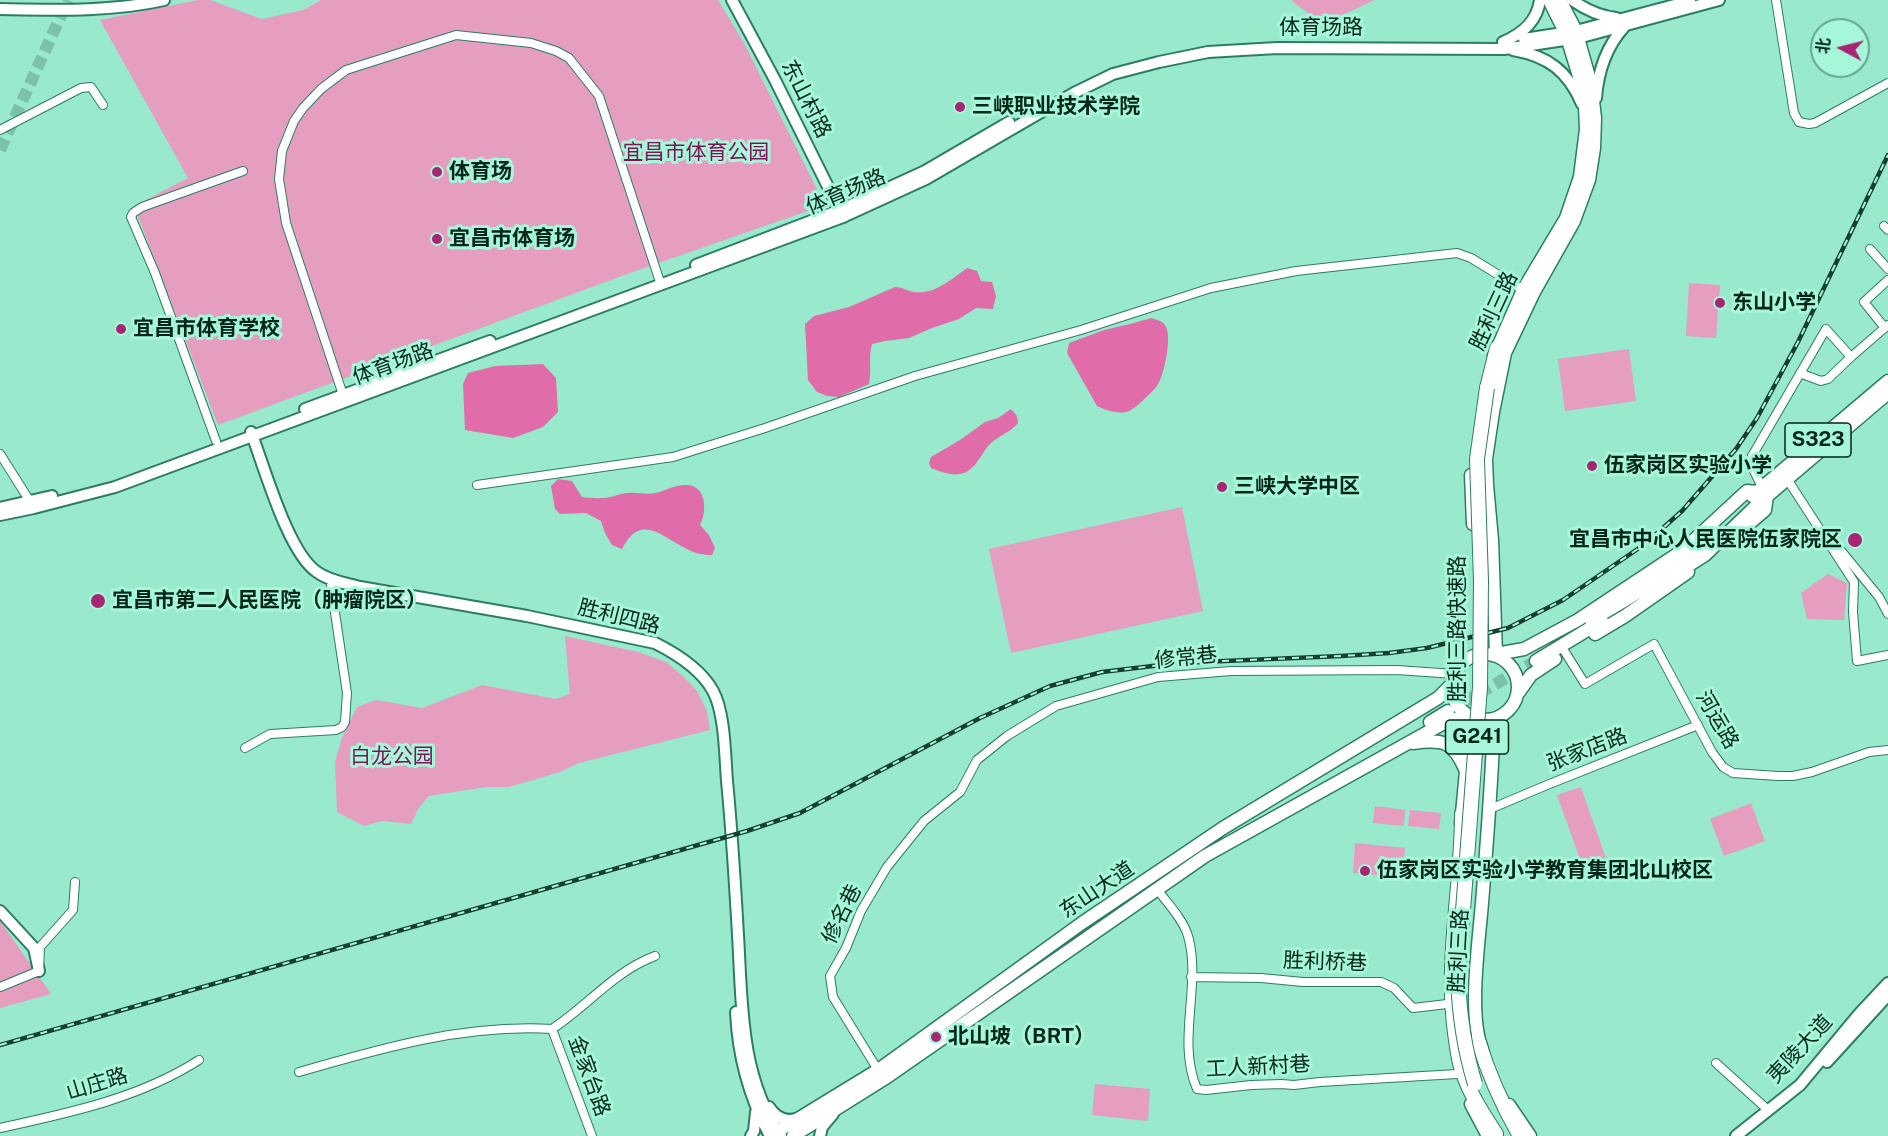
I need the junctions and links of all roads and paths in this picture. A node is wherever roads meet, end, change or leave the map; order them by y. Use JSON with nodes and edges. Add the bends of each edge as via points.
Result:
{"nodes":[{"id":1,"x":164,"y":0,"type":"edge"},
{"id":2,"x":732,"y":0,"type":"edge"},
{"id":3,"x":1540,"y":0,"type":"edge"},
{"id":4,"x":1549,"y":0,"type":"edge"},
{"id":5,"x":1560,"y":0,"type":"edge"},
{"id":6,"x":1572,"y":0,"type":"edge"},
{"id":7,"x":1694,"y":0,"type":"edge"},
{"id":8,"x":1719,"y":0,"type":"edge"},
{"id":9,"x":1776,"y":0,"type":"edge"},
{"id":10,"x":0,"y":9,"type":"edge"},
{"id":11,"x":1624,"y":22,"type":"junction"},
{"id":12,"x":1572,"y":35,"type":"junction"},
{"id":13,"x":1503,"y":46,"type":"junction"},
{"id":14,"x":1888,"y":83,"type":"edge"},
{"id":15,"x":103,"y":105,"type":"dead end"},
{"id":16,"x":1590,"y":111,"type":"junction"},
{"id":17,"x":0,"y":130,"type":"edge"},
{"id":18,"x":243,"y":171,"type":"dead end"},
{"id":19,"x":841,"y":214,"type":"junction"},
{"id":20,"x":1870,"y":249,"type":"dead end"},
{"id":21,"x":1888,"y":269,"type":"edge"},
{"id":22,"x":659,"y":279,"type":"junction"},
{"id":23,"x":1888,"y":280,"type":"edge"},
{"id":24,"x":1523,"y":290,"type":"junction"},
{"id":25,"x":1887,"y":327,"type":"edge"},
{"id":26,"x":1501,"y":351,"type":"junction"},
{"id":27,"x":1851,"y":357,"type":"junction"},
{"id":28,"x":1802,"y":374,"type":"junction"},
{"id":29,"x":1888,"y":381,"type":"edge"},
{"id":30,"x":1888,"y":393,"type":"edge"},
{"id":31,"x":343,"y":394,"type":"junction"},
{"id":32,"x":248,"y":434,"type":"junction"},
{"id":33,"x":216,"y":441,"type":"junction"},
{"id":34,"x":0,"y":454,"type":"edge"},
{"id":35,"x":1787,"y":479,"type":"junction"},
{"id":36,"x":477,"y":485,"type":"dead end"},
{"id":37,"x":1758,"y":496,"type":"junction"},
{"id":38,"x":32,"y":505,"type":"junction"},
{"id":39,"x":0,"y":508,"type":"edge"},
{"id":40,"x":0,"y":515,"type":"edge"},
{"id":41,"x":1814,"y":519,"type":"junction"},
{"id":42,"x":331,"y":586,"type":"junction"},
{"id":43,"x":1888,"y":614,"type":"edge"},
{"id":44,"x":1565,"y":652,"type":"junction"},
{"id":45,"x":1496,"y":654,"type":"junction"},
{"id":46,"x":1477,"y":655,"type":"junction"},
{"id":47,"x":1888,"y":655,"type":"edge"},
{"id":48,"x":1534,"y":657,"type":"tunnel mouth"},
{"id":49,"x":1454,"y":679,"type":"junction"},
{"id":50,"x":1518,"y":692,"type":"junction"},
{"id":51,"x":1469,"y":716,"type":"junction"},
{"id":52,"x":1494,"y":719,"type":"junction"},
{"id":53,"x":1698,"y":725,"type":"junction"},
{"id":54,"x":1406,"y":744,"type":"junction"},
{"id":55,"x":245,"y":748,"type":"dead end"},
{"id":56,"x":1888,"y":750,"type":"edge"},
{"id":57,"x":1466,"y":770,"type":"junction"},
{"id":58,"x":960,"y":792,"type":"joint"},
{"id":59,"x":1490,"y":809,"type":"junction"},
{"id":60,"x":1462,"y":813,"type":"junction"},
{"id":61,"x":1199,"y":844,"type":"junction"},
{"id":62,"x":1205,"y":855,"type":"junction"},
{"id":63,"x":75,"y":882,"type":"dead end"},
{"id":64,"x":1157,"y":889,"type":"junction"},
{"id":65,"x":0,"y":911,"type":"edge"},
{"id":66,"x":656,"y":956,"type":"dead end"},
{"id":67,"x":39,"y":971,"type":"junction"},
{"id":68,"x":1191,"y":977,"type":"junction"},
{"id":69,"x":1888,"y":983,"type":"edge"},
{"id":70,"x":0,"y":987,"type":"edge"},
{"id":71,"x":1888,"y":995,"type":"edge"},
{"id":72,"x":1447,"y":1004,"type":"junction"},
{"id":73,"x":552,"y":1029,"type":"junction"},
{"id":74,"x":1478,"y":1040,"type":"junction"},
{"id":75,"x":200,"y":1060,"type":"dead end"},
{"id":76,"x":1716,"y":1063,"type":"dead end"},
{"id":77,"x":878,"y":1070,"type":"junction"},
{"id":78,"x":299,"y":1072,"type":"dead end"},
{"id":79,"x":1457,"y":1074,"type":"junction"},
{"id":80,"x":758,"y":1101,"type":"junction"},
{"id":81,"x":1768,"y":1110,"type":"junction"},
{"id":82,"x":835,"y":1111,"type":"junction"},
{"id":83,"x":802,"y":1117,"type":"junction"},
{"id":84,"x":0,"y":1128,"type":"edge"},
{"id":85,"x":774,"y":1135,"type":"edge"},
{"id":86,"x":1498,"y":1135,"type":"edge"},
{"id":87,"x":592,"y":1136,"type":"edge"},
{"id":88,"x":751,"y":1136,"type":"edge"},
{"id":89,"x":793,"y":1136,"type":"edge"},
{"id":90,"x":820,"y":1136,"type":"edge"},
{"id":91,"x":1520,"y":1136,"type":"edge"},
{"id":92,"x":1530,"y":1136,"type":"edge"},
{"id":93,"x":1736,"y":1136,"type":"edge"},
{"id":94,"x":1745,"y":1136,"type":"edge"}],
"edges":[{"from":1,"to":10,"type":"main road","via":[[83,10]]},
{"from":2,"to":19,"type":"main road","name":"东山村路"},
{"from":3,"to":13,"type":"main road","via":[[1529,26]]},
{"from":4,"to":12,"type":"main road","name":"胜利三路","number":"G241"},
{"from":5,"to":12,"type":"main road","name":"胜利三路","number":"G241"},
{"from":6,"to":11,"type":"main road","via":[[1587,10]]},
{"from":7,"to":11,"type":"main road","name":"体育场路"},
{"from":8,"to":11,"type":"main road","name":"体育场路"},
{"from":9,"to":14,"type":"street","via":[[1794,113],[1799,122],[1815,123]]},
{"from":11,"to":12,"type":"main road","name":"体育场路"},
{"from":11,"to":16,"type":"main road","via":[[1602,68]]},
{"from":12,"to":13,"type":"main road","name":"体育场路"},
{"from":12,"to":16,"type":"main road","name":"胜利三路","number":"G241"},
{"from":13,"to":16,"type":"main road","via":[[1538,57],[1563,72]]},
{"from":13,"to":19,"type":"main road","name":"体育场路","via":[[1276,48],[1208,52],[1159,62],[1113,74],[926,179]]},
{"from":15,"to":17,"type":"street","via":[[92,87],[81,88]]},
{"from":16,"to":24,"type":"main road","name":"胜利三路","number":"G241","via":[[1574,198]]},
{"from":16,"to":26,"type":"main road","name":"胜利三路","number":"G241","via":[[1594,148],[1579,209]]},
{"from":18,"to":33,"type":"street","via":[[142,207],[131,218]]},
{"from":19,"to":22,"type":"main road","name":"体育场路"},
{"from":19,"to":32,"type":"main road","name":"体育场路"},
{"from":20,"to":21,"type":"street"},
{"from":22,"to":31,"type":"main road","name":"体育场路"},
{"from":22,"to":31,"type":"street","via":[[599,96],[569,58],[531,43],[456,35],[346,70],[321,89],[294,120],[282,151],[279,180],[286,223]]},
{"from":23,"to":25,"type":"street","via":[[1864,302]]},
{"from":24,"to":26,"type":"main road","name":"胜利三路","number":"G241"},
{"from":24,"to":36,"type":"street","via":[[1457,253],[1296,271],[1211,288],[1081,330],[925,373],[673,457]]},
{"from":25,"to":27,"type":"street"},
{"from":26,"to":45,"type":"main road","name":"胜利三路","number":"G241","via":[[1486,459]]},
{"from":26,"to":46,"type":"main road","name":"胜利三路","number":"G241","via":[[1483,387],[1473,444],[1471,501]]},
{"from":26,"to":86,"type":"highway","name":"胜利三路快速路","number":"G241","bridge":true,"via":[[1490,389],[1482,459],[1490,638],[1487,735],[1466,978],[1468,1027],[1479,1083]]},
{"from":27,"to":28,"type":"street","via":[[1828,379],[1821,381]]},
{"from":27,"to":28,"type":"street","via":[[1826,329]]},
{"from":28,"to":37,"type":"street","via":[[1752,456]]},
{"from":29,"to":37,"type":"main road","number":"S323"},
{"from":30,"to":35,"type":"main road","number":"S323"},
{"from":31,"to":32,"type":"main road","name":"体育场路"},
{"from":32,"to":33,"type":"main road","name":"体育场路"},
{"from":32,"to":38,"type":"main road","name":"体育场路","via":[[115,487]]},
{"from":32,"to":42,"type":"main road","name":"胜利四路","via":[[291,551],[304,569]]},
{"from":32,"to":80,"type":"main road","name":"胜利四路","via":[[295,546],[307,565],[318,573],[360,587],[655,643],[688,663],[707,682],[719,705],[724,740],[744,1030]]},
{"from":33,"to":38,"type":"main road","name":"体育场路","via":[[116,479]]},
{"from":34,"to":38,"type":"street"},
{"from":35,"to":37,"type":"main road","number":"S323"},
{"from":35,"to":41,"type":"street"},
{"from":37,"to":44,"type":"main road","via":[[1765,510],[1709,558]]},
{"from":37,"to":45,"type":"main road","via":[[1747,491],[1682,551],[1578,620],[1524,649]]},
{"from":37,"to":48,"type":"main road","via":[[1705,555]]},
{"from":38,"to":39,"type":"main road","name":"体育场路"},
{"from":38,"to":40,"type":"main road","name":"体育场路"},
{"from":41,"to":43,"type":"street","via":[[1879,597]]},
{"from":41,"to":47,"type":"street","via":[[1854,582],[1857,661]]},
{"from":42,"to":55,"type":"street","via":[[347,693],[345,722],[336,730],[270,734]]},
{"from":42,"to":80,"type":"main road","name":"胜利四路","via":[[526,621],[646,648],[671,657],[706,691],[718,740],[736,1035],[743,1072]]},
{"from":44,"to":50,"type":"main road","via":[[1531,675]]},
{"from":44,"to":53,"type":"street","name":"河运路","via":[[1586,684],[1654,644]]},
{"from":45,"to":46,"type":"main road"},
{"from":45,"to":50,"type":"main road","via":[[1512,667],[1519,683]]},
{"from":46,"to":49,"type":"main road","via":[[1460,665]]},
{"from":49,"to":51,"type":"main road","via":[[1455,702]]},
{"from":49,"to":58,"type":"street","name":"修常巷","via":[[1397,670],[1231,671],[1158,677],[1056,706],[977,760]]},
{"from":49,"to":61,"type":"main road","name":"东山大道","via":[[1438,698]]},
{"from":50,"to":52,"type":"main road","via":[[1510,709]]},
{"from":51,"to":52,"type":"main road"},
{"from":51,"to":54,"type":"main road","name":"东山大道","via":[[1444,723]]},
{"from":51,"to":57,"type":"main road","name":"胜利三路"},
{"from":52,"to":59,"type":"main road","name":"胜利三路"},
{"from":53,"to":56,"type":"street","name":"河运路","via":[[1723,767],[1744,775],[1793,776],[1869,752]]},
{"from":53,"to":59,"type":"street","name":"张家店路"},
{"from":54,"to":57,"type":"main road","via":[[1449,744]]},
{"from":54,"to":62,"type":"main road","name":"东山大道"},
{"from":57,"to":60,"type":"main road","name":"胜利三路"},
{"from":58,"to":77,"type":"street","name":"修名巷","via":[[924,821],[887,867],[830,976],[832,997]]},
{"from":59,"to":74,"type":"main road","name":"胜利三路","via":[[1476,983]]},
{"from":60,"to":72,"type":"main road","name":"胜利三路","via":[[1446,954]]},
{"from":60,"to":86,"type":"highway","via":[[1453,937],[1454,1020],[1462,1072],[1475,1102]]},
{"from":61,"to":62,"type":"main road","via":[[1446,708]]},
{"from":61,"to":77,"type":"main road","name":"东山大道"},
{"from":62,"to":64,"type":"main road","name":"东山大道"},
{"from":63,"to":67,"type":"street","via":[[73,910],[40,947]]},
{"from":64,"to":68,"type":"street","name":"工人新村巷","via":[[1188,935]]},
{"from":64,"to":82,"type":"main road","name":"东山大道"},
{"from":65,"to":67,"type":"main road","via":[[34,948]]},
{"from":66,"to":73,"type":"street","via":[[616,977]]},
{"from":67,"to":70,"type":"street"},
{"from":68,"to":72,"type":"street","name":"胜利桥巷","via":[[1381,982],[1394,988],[1413,1008]]},
{"from":68,"to":79,"type":"street","name":"工人新村巷","via":[[1190,1063],[1197,1089]]},
{"from":69,"to":81,"type":"main road","name":"夷陵大道","via":[[1800,1085]]},
{"from":71,"to":94,"type":"main road","name":"夷陵大道","via":[[1803,1089]]},
{"from":72,"to":79,"type":"main road","name":"胜利三路"},
{"from":73,"to":78,"type":"street","via":[[498,1029],[436,1037]]},
{"from":73,"to":87,"type":"street","name":"金家台路"},
{"from":74,"to":91,"type":"highway","via":[[1490,1077]]},
{"from":74,"to":92,"type":"main road","name":"胜利三路","via":[[1501,1091]]},
{"from":75,"to":84,"type":"street","name":"山庄路","via":[[124,1097]]},
{"from":76,"to":81,"type":"street"},
{"from":77,"to":83,"type":"main road","name":"东山大道"},
{"from":79,"to":86,"type":"main road","name":"胜利三路"},
{"from":80,"to":83,"type":"main road","via":[[779,1118]]},
{"from":80,"to":85,"type":"main road","name":"胜利四路","via":[[769,1116]]},
{"from":80,"to":88,"type":"main road"},
{"from":81,"to":93,"type":"main road","name":"夷陵大道"},
{"from":82,"to":89,"type":"main road","name":"东山大道"},
{"from":82,"to":90,"type":"main road","via":[[825,1121]]},
{"from":83,"to":85,"type":"main road","name":"东山大道"}]}
